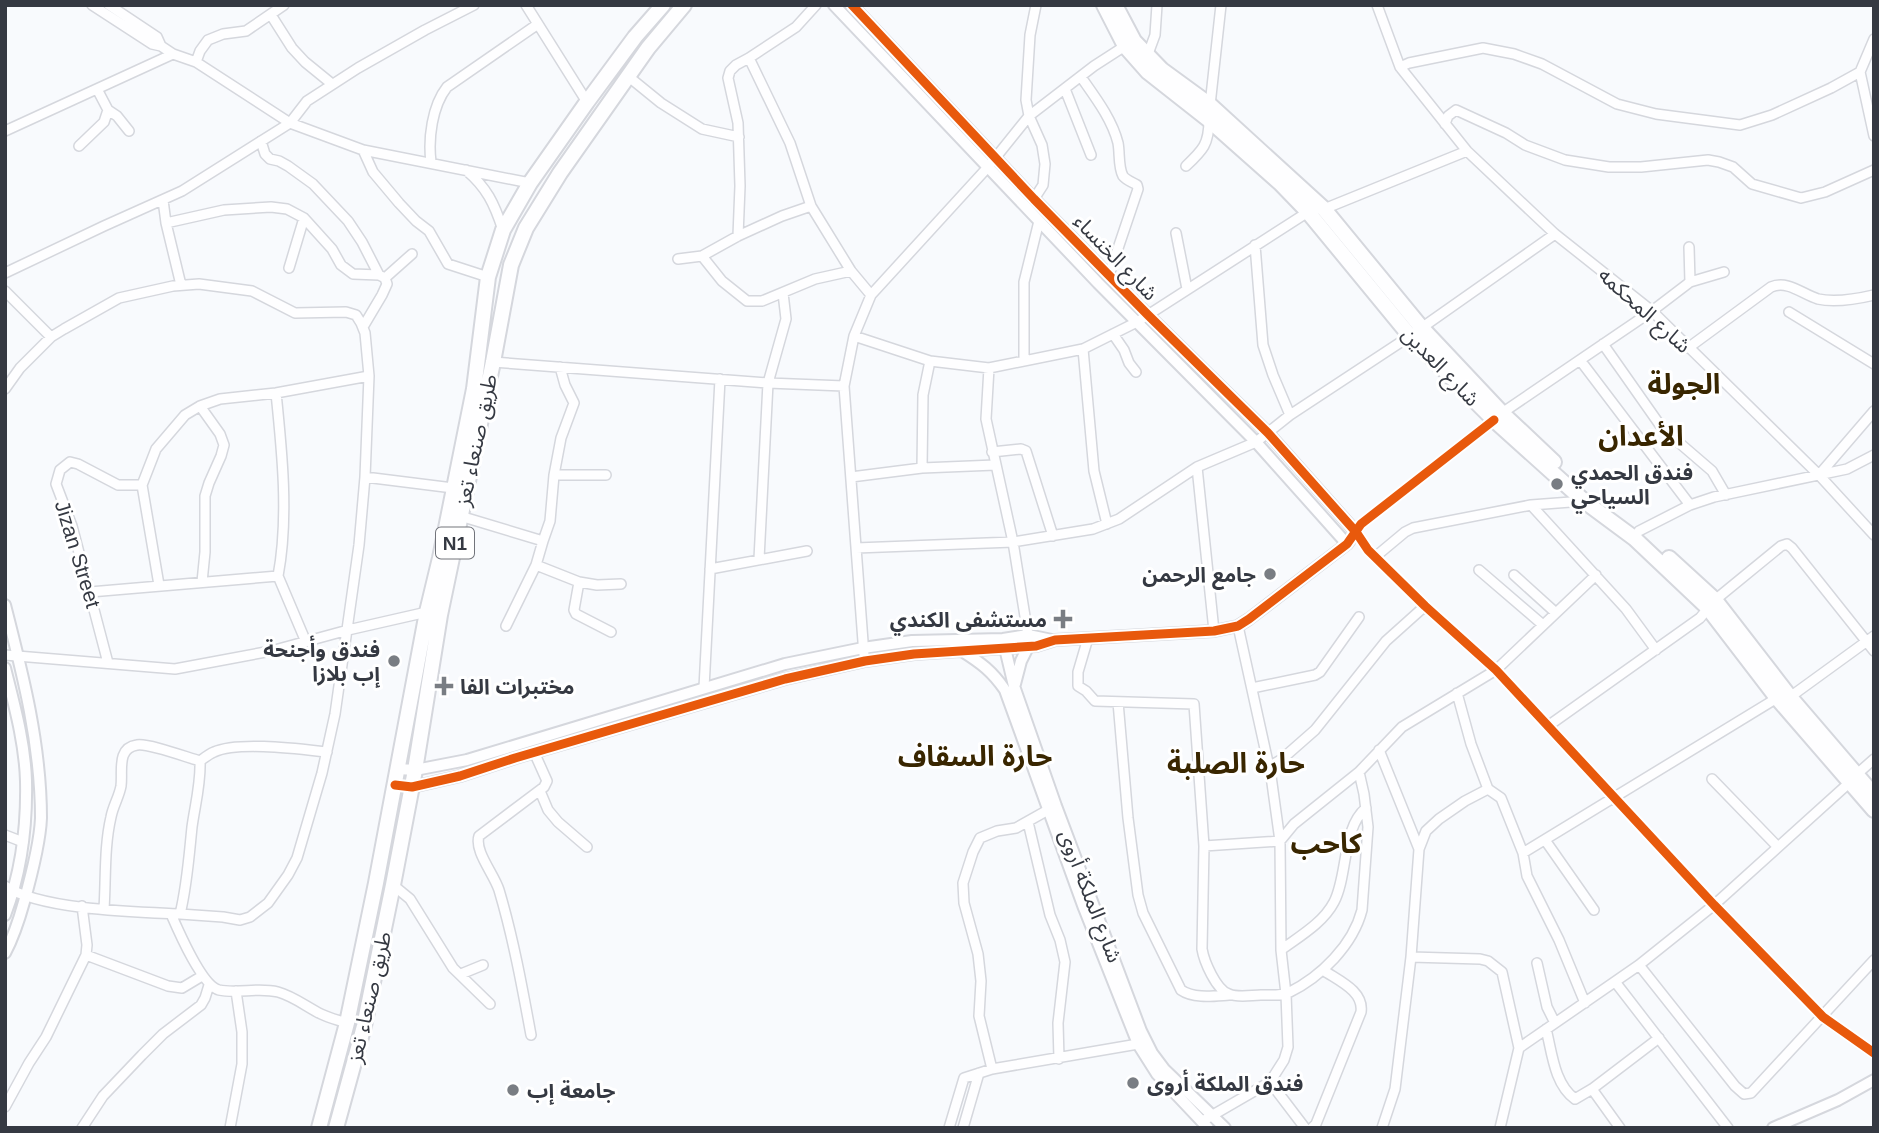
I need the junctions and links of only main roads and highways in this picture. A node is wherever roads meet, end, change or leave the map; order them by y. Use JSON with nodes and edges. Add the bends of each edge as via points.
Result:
{"nodes":[{"id":1,"x":663,"y":5,"type":"edge"},
{"id":2,"x":684,"y":5,"type":"edge"},
{"id":3,"x":1104,"y":5,"type":"edge"},
{"id":4,"x":1115,"y":5,"type":"edge"},
{"id":5,"x":544,"y":162,"type":"junction"},
{"id":6,"x":560,"y":173,"type":"junction"},
{"id":7,"x":1415,"y":331,"type":"junction"},
{"id":8,"x":1498,"y":416,"type":"junction"},
{"id":9,"x":1636,"y":534,"type":"junction"},
{"id":10,"x":1853,"y":779,"type":"junction"},
{"id":11,"x":1874,"y":794,"type":"edge"},
{"id":12,"x":1874,"y":810,"type":"edge"},
{"id":13,"x":319,"y":1128,"type":"edge"},
{"id":14,"x":336,"y":1128,"type":"edge"}],
"edges":[{"from":1,"to":5,"type":"main road","name":"طريق صنعاء تعز","number":"N1"},
{"from":2,"to":6,"type":"main road","name":"طريق صنعاء تعز","number":"N1"},
{"from":3,"to":7,"type":"main road","name":"شارع العدين","via":[[1125,46],[1148,72],[1280,183]]},
{"from":4,"to":7,"type":"main road","name":"شارع العدين","via":[[1134,41],[1162,70],[1210,105],[1324,209]]},
{"from":5,"to":6,"type":"main road"},
{"from":5,"to":13,"type":"main road","name":"طريق صنعاء تعز","number":"N1","via":[[503,230],[488,277],[474,389],[347,1023]]},
{"from":6,"to":14,"type":"main road","name":"طريق صنعاء تعز","number":"N1","via":[[526,228],[511,265],[440,615],[393,885],[364,1026]]},
{"from":7,"to":8,"type":"main road","name":"شارع العدين"},
{"from":8,"to":9,"type":"main road","name":"شارع العدين"},
{"from":8,"to":9,"type":"main road","name":"شارع العدين","via":[[1584,501]]},
{"from":9,"to":10,"type":"main road","name":"شارع العدين","via":[[1712,604]]},
{"from":10,"to":11,"type":"main road","name":"شارع العدين"},
{"from":10,"to":12,"type":"main road","name":"شارع العدين"}]}
